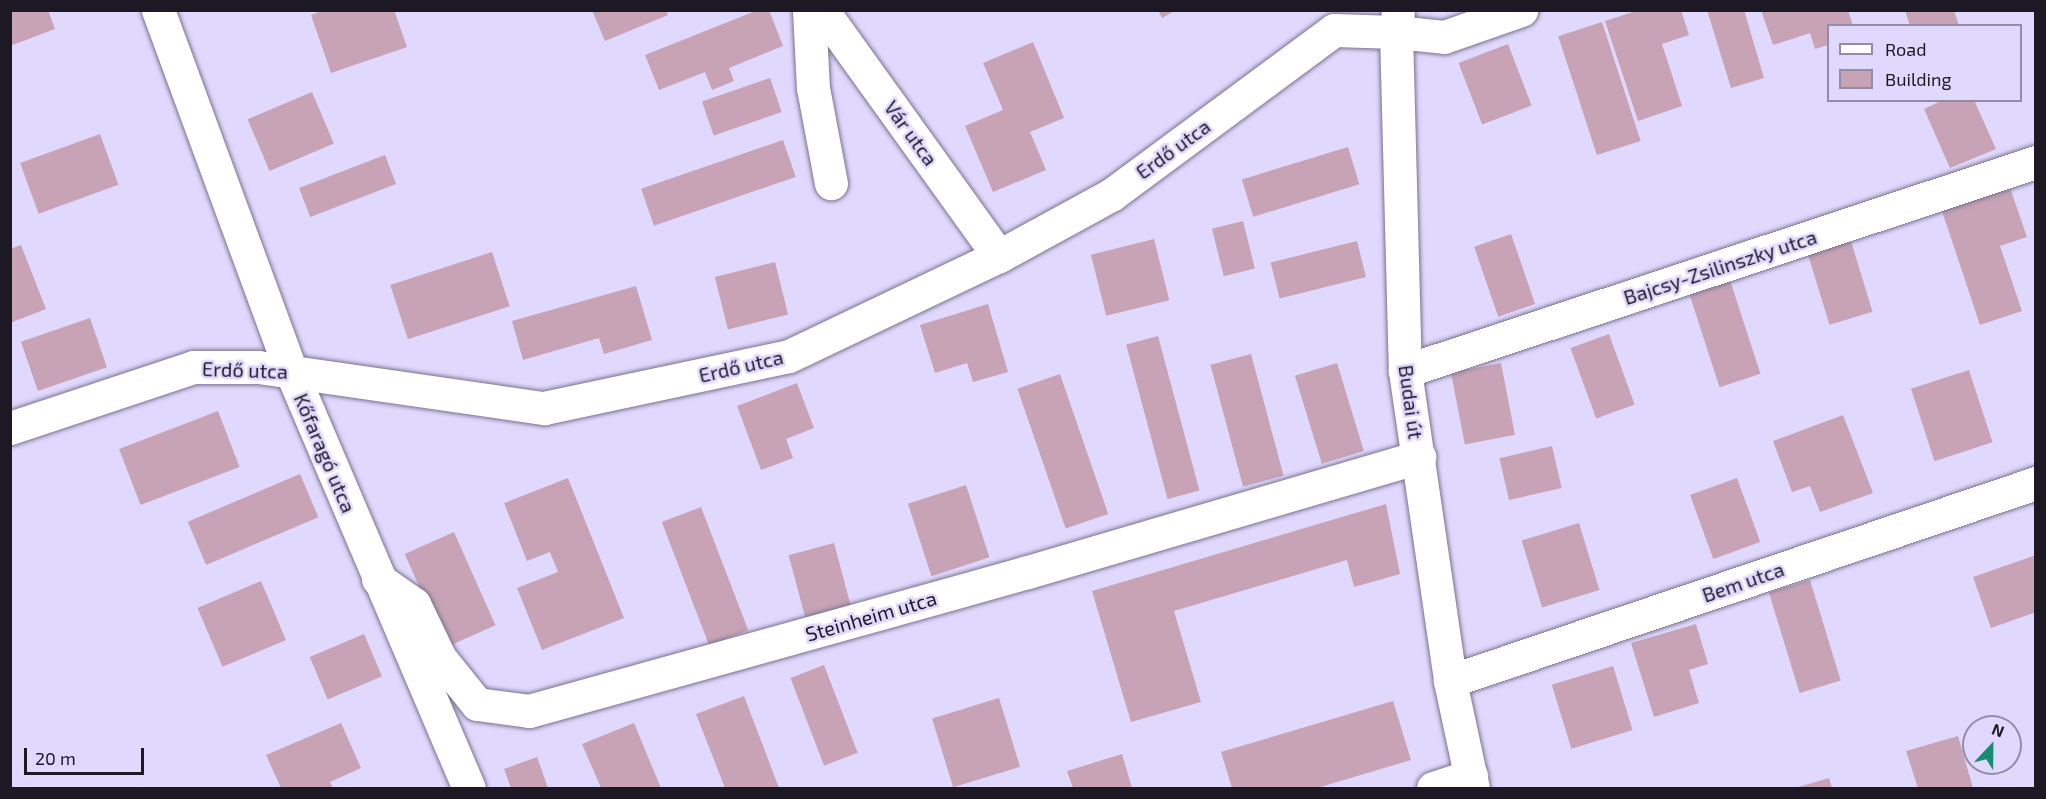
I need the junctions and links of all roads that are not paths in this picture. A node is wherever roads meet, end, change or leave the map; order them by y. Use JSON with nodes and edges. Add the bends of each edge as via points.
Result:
{"nodes":[{"id":1,"x":158,"y":10,"type":"edge"},
{"id":2,"x":809,"y":10,"type":"edge"},
{"id":3,"x":822,"y":10,"type":"edge"},
{"id":4,"x":1521,"y":10,"type":"edge"},
{"id":5,"x":1397,"y":21,"type":"edge"},
{"id":6,"x":2036,"y":162,"type":"edge"},
{"id":7,"x":831,"y":183,"type":"dead end"},
{"id":8,"x":999,"y":256,"type":"junction"},
{"id":9,"x":291,"y":370,"type":"junction"},
{"id":10,"x":1405,"y":371,"type":"junction"},
{"id":11,"x":10,"y":428,"type":"edge"},
{"id":12,"x":1419,"y":457,"type":"junction"},
{"id":13,"x":2036,"y":483,"type":"edge"},
{"id":14,"x":378,"y":579,"type":"junction"},
{"id":15,"x":1450,"y":681,"type":"junction"},
{"id":16,"x":1472,"y":783,"type":"edge"},
{"id":17,"x":469,"y":789,"type":"edge"},
{"id":18,"x":1433,"y":789,"type":"edge"}],
"edges":[{"from":1,"to":9,"type":"street","name":"Kőfaragó utca"},
{"from":2,"to":7,"type":"street","via":[[813,88]]},
{"from":3,"to":8,"type":"street","name":"Vár utca"},
{"from":4,"to":5,"type":"street","name":"Erdő utca","via":[[1444,37]]},
{"from":5,"to":8,"type":"street","name":"Erdő utca","via":[[1334,30],[1111,195]]},
{"from":5,"to":10,"type":"street","name":"Budai út"},
{"from":6,"to":10,"type":"street","name":"Bajcsy-Zsilinszky utca"},
{"from":8,"to":9,"type":"street","name":"Erdő utca","via":[[789,356],[544,408]]},
{"from":9,"to":11,"type":"street","name":"Erdő utca","via":[[228,365],[193,368]]},
{"from":9,"to":14,"type":"street","name":"Kőfaragó utca"},
{"from":10,"to":12,"type":"street","name":"Budai út"},
{"from":12,"to":14,"type":"street","name":"Steinheim utca","via":[[1028,572],[529,711],[477,704],[440,658],[414,604]]},
{"from":12,"to":15,"type":"street","name":"Budai út"},
{"from":13,"to":15,"type":"street","name":"Bem utca"},
{"from":14,"to":17,"type":"street","name":"Kőfaragó utca"},
{"from":15,"to":16,"type":"street","name":"Budai út"},
{"from":16,"to":18,"type":"street"}]}
